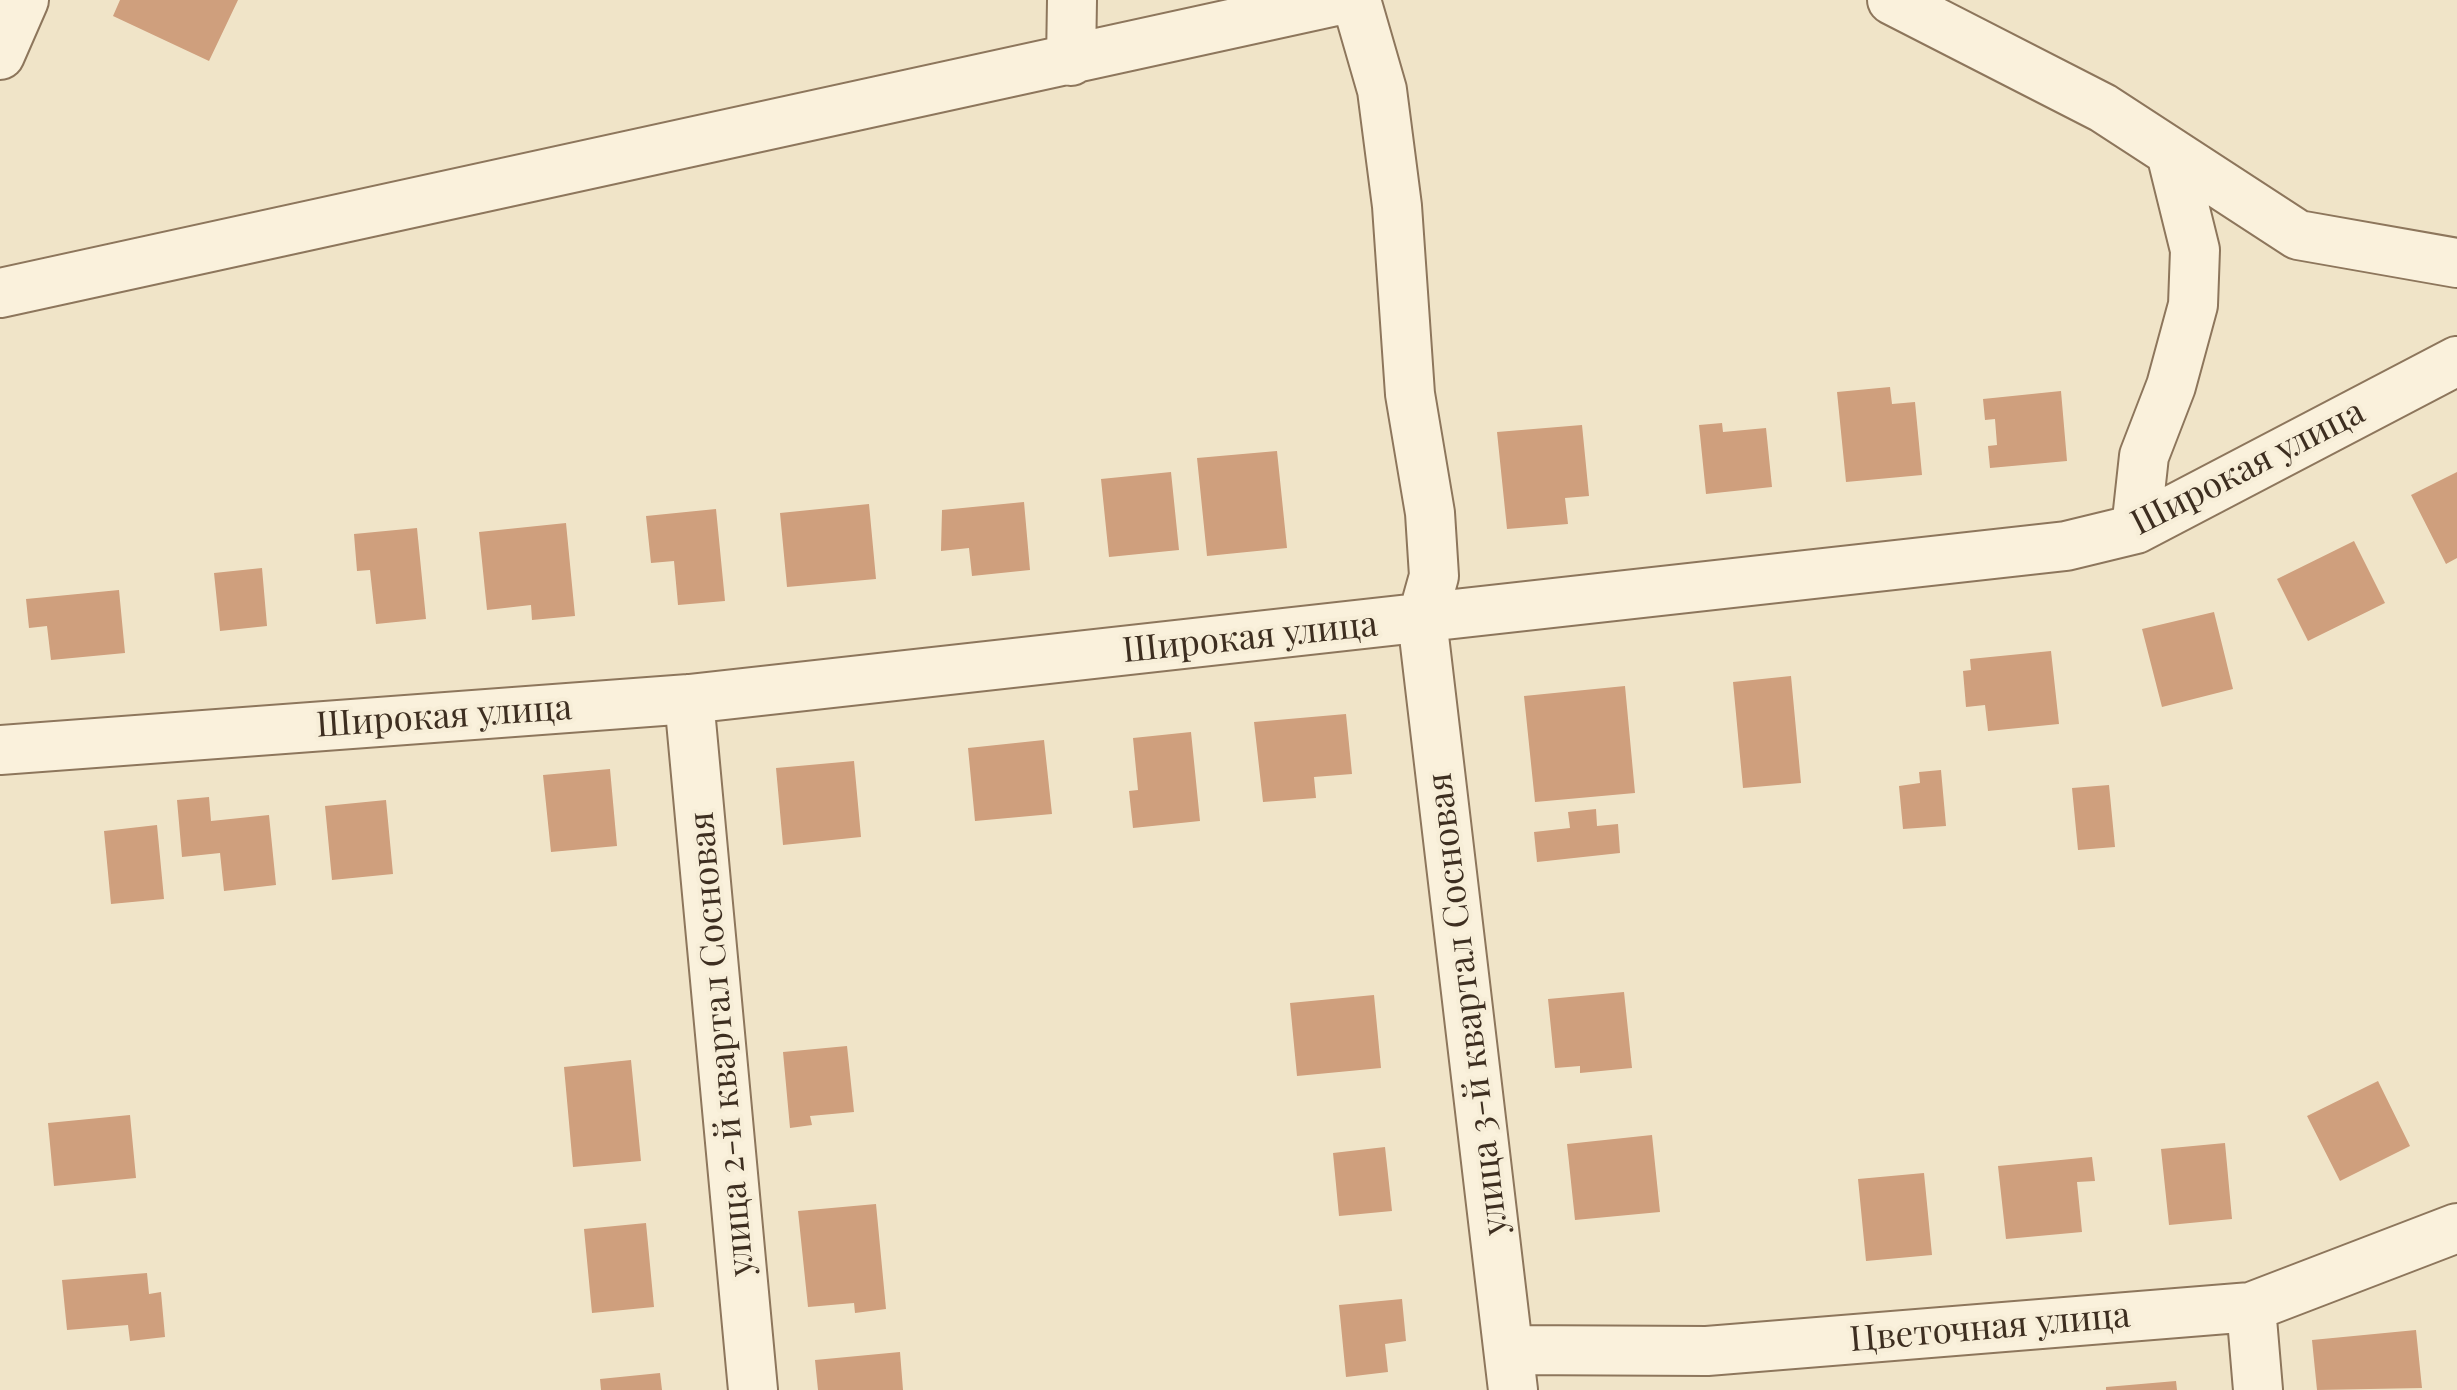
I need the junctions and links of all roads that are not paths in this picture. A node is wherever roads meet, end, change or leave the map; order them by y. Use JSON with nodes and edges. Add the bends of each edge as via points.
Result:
{"nodes":[{"id":1,"x":24,"y":0,"type":"edge"},
{"id":2,"x":1072,"y":0,"type":"edge"},
{"id":3,"x":1340,"y":0,"type":"edge"},
{"id":4,"x":1356,"y":0,"type":"edge"},
{"id":5,"x":1892,"y":0,"type":"edge"},
{"id":6,"x":0,"y":55,"type":"edge"},
{"id":7,"x":1071,"y":61,"type":"junction"},
{"id":8,"x":2170,"y":153,"type":"junction"},
{"id":9,"x":2457,"y":264,"type":"edge"},
{"id":10,"x":0,"y":292,"type":"edge"},
{"id":11,"x":2457,"y":361,"type":"edge"},
{"id":12,"x":2136,"y":530,"type":"junction"},
{"id":13,"x":1422,"y":619,"type":"junction"},
{"id":14,"x":688,"y":699,"type":"junction"},
{"id":15,"x":0,"y":750,"type":"edge"},
{"id":16,"x":2457,"y":1228,"type":"edge"},
{"id":17,"x":2252,"y":1307,"type":"junction"},
{"id":18,"x":1511,"y":1370,"type":"edge"},
{"id":19,"x":754,"y":1390,"type":"edge"},
{"id":20,"x":2258,"y":1390,"type":"edge"}],
"edges":[{"from":1,"to":6,"type":"street"},
{"from":2,"to":7,"type":"street"},
{"from":3,"to":7,"type":"street"},
{"from":4,"to":13,"type":"street","via":[[1382,90],[1410,394],[1430,512],[1434,576]]},
{"from":5,"to":8,"type":"street","via":[[2103,108]]},
{"from":7,"to":10,"type":"street"},
{"from":8,"to":9,"type":"street","via":[[2298,234]]},
{"from":8,"to":12,"type":"street","via":[[2195,250],[2193,305],[2144,456]]},
{"from":11,"to":12,"type":"street","name":"Широкая улица"},
{"from":12,"to":13,"type":"street","name":"Широкая улица","via":[[2066,546]]},
{"from":13,"to":14,"type":"street","name":"Широкая улица"},
{"from":13,"to":18,"type":"street","name":"улица 3-й квартал Сосновая"},
{"from":14,"to":15,"type":"street","name":"Широкая улица"},
{"from":14,"to":19,"type":"street","name":"улица 2-й квартал Сосновая"},
{"from":16,"to":17,"type":"street","name":"Цветочная улица"},
{"from":17,"to":18,"type":"street","name":"Цветочная улица"},
{"from":17,"to":20,"type":"street"}]}
